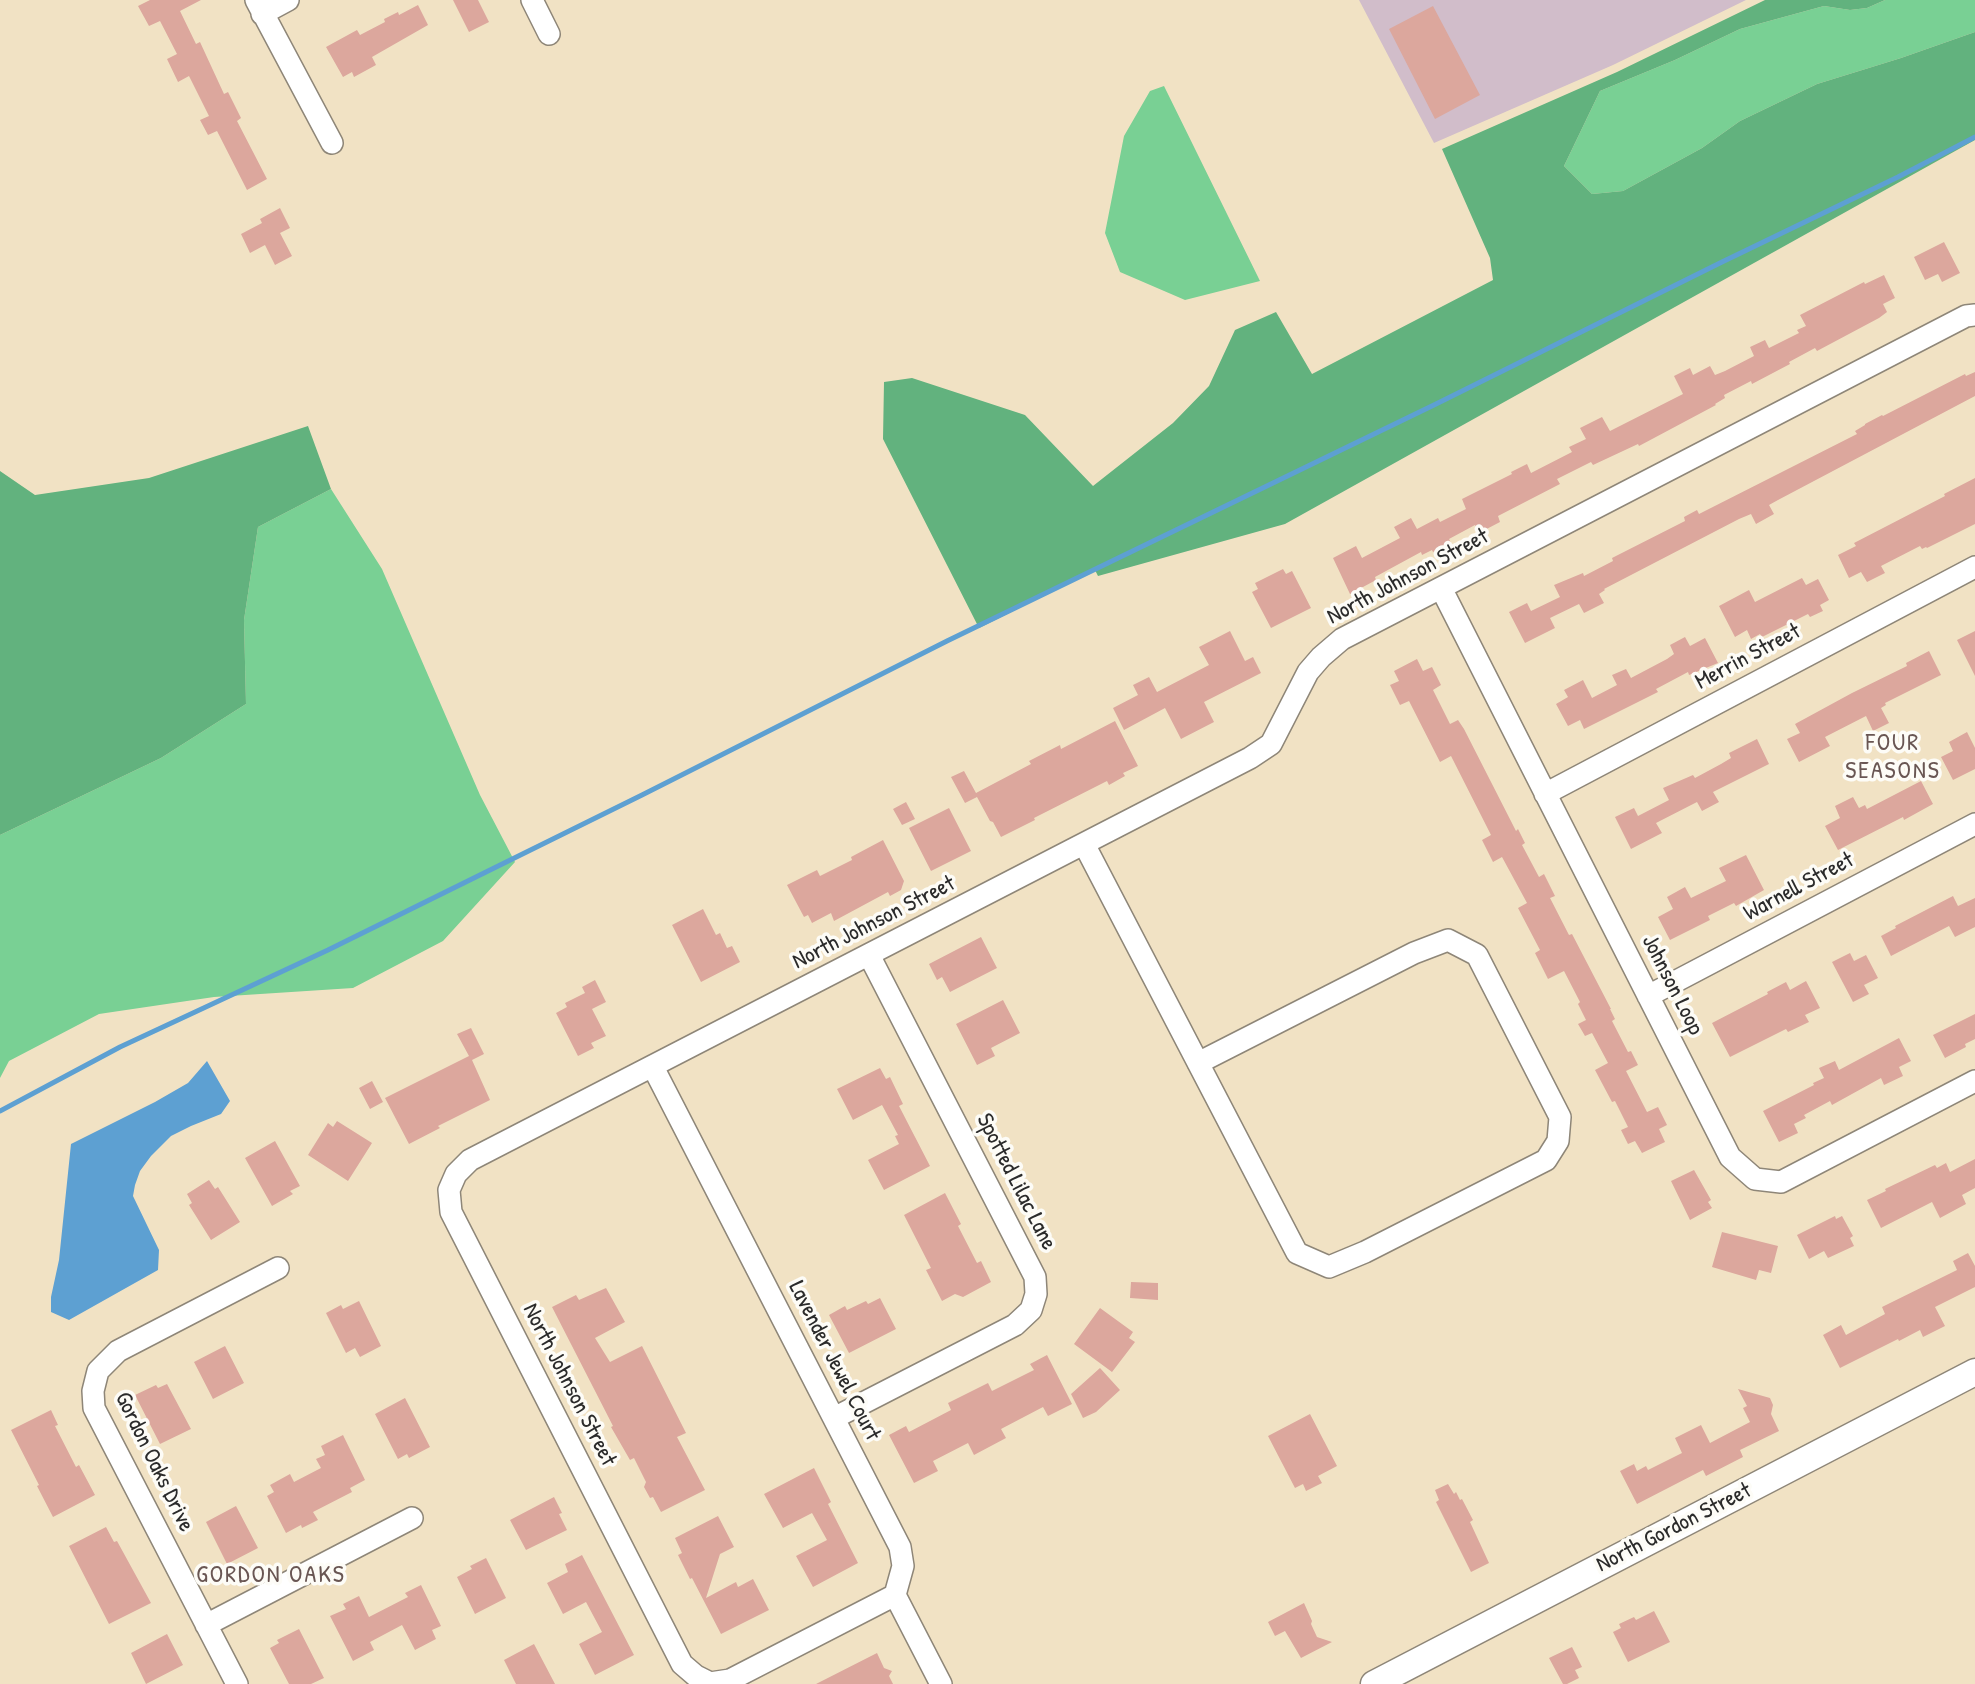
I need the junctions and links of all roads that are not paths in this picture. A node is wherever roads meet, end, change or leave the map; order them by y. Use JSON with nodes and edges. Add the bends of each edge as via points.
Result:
{"nodes":[{"id":1,"x":288,"y":0,"type":"edge"},
{"id":2,"x":532,"y":0,"type":"edge"},
{"id":3,"x":259,"y":7,"type":"edge"},
{"id":4,"x":549,"y":34,"type":"dead end"},
{"id":5,"x":332,"y":143,"type":"dead end"},
{"id":6,"x":1975,"y":315,"type":"edge"},
{"id":7,"x":1975,"y":567,"type":"edge"},
{"id":8,"x":1441,"y":588,"type":"junction"},
{"id":9,"x":1545,"y":794,"type":"junction"},
{"id":10,"x":1975,"y":824,"type":"edge"},
{"id":11,"x":1084,"y":844,"type":"junction"},
{"id":12,"x":869,"y":955,"type":"junction"},
{"id":13,"x":1648,"y":996,"type":"junction"},
{"id":14,"x":1198,"y":1063,"type":"junction"},
{"id":15,"x":653,"y":1067,"type":"junction"},
{"id":16,"x":1975,"y":1081,"type":"edge"},
{"id":17,"x":278,"y":1268,"type":"dead end"},
{"id":18,"x":1975,"y":1372,"type":"edge"},
{"id":19,"x":834,"y":1418,"type":"junction"},
{"id":20,"x":412,"y":1518,"type":"dead end"},
{"id":21,"x":895,"y":1595,"type":"junction"},
{"id":22,"x":206,"y":1625,"type":"junction"},
{"id":23,"x":237,"y":1684,"type":"edge"},
{"id":24,"x":941,"y":1684,"type":"edge"},
{"id":25,"x":1374,"y":1684,"type":"edge"}],
"edges":[{"from":1,"to":3,"type":"street"},
{"from":2,"to":4,"type":"street"},
{"from":3,"to":5,"type":"street"},
{"from":6,"to":8,"type":"street","name":"North Johnson Street"},
{"from":7,"to":9,"type":"street","name":"Merrin Street"},
{"from":8,"to":9,"type":"street","name":"Johnson Loop"},
{"from":8,"to":11,"type":"street","name":"North Johnson Street","via":[[1342,639],[1321,657],[1308,671],[1271,744]]},
{"from":9,"to":13,"type":"street","name":"Johnson Loop"},
{"from":10,"to":13,"type":"street","name":"Warnell Street"},
{"from":11,"to":12,"type":"street","name":"North Johnson Street"},
{"from":11,"to":14,"type":"street"},
{"from":12,"to":15,"type":"street","name":"North Johnson Street"},
{"from":12,"to":19,"type":"street","name":"Spotted Lilac Lane","via":[[1035,1277],[1036,1294],[1031,1310],[1015,1325]]},
{"from":13,"to":16,"type":"street","name":"Johnson Loop","via":[[1730,1157],[1755,1179],[1781,1182]]},
{"from":14,"to":14,"type":"street","via":[[1297,1254],[1329,1267],[1546,1160],[1558,1141],[1560,1117],[1478,955],[1448,940]]},
{"from":15,"to":19,"type":"street","name":"Lavender Jewel Court"},
{"from":15,"to":21,"type":"street","name":"North Johnson Street","via":[[470,1160],[449,1190],[451,1212],[682,1664],[710,1682],[730,1680]]},
{"from":17,"to":22,"type":"street","name":"Gordon Oaks Drive","via":[[118,1351],[98,1371],[93,1391],[94,1408]]},
{"from":18,"to":25,"type":"street","name":"North Gordon Street"},
{"from":19,"to":21,"type":"street","name":"Lavender Jewel Court","via":[[900,1547],[903,1566]]},
{"from":20,"to":22,"type":"street"},
{"from":21,"to":24,"type":"street"},
{"from":22,"to":23,"type":"street","name":"Gordon Oaks Drive"}]}
